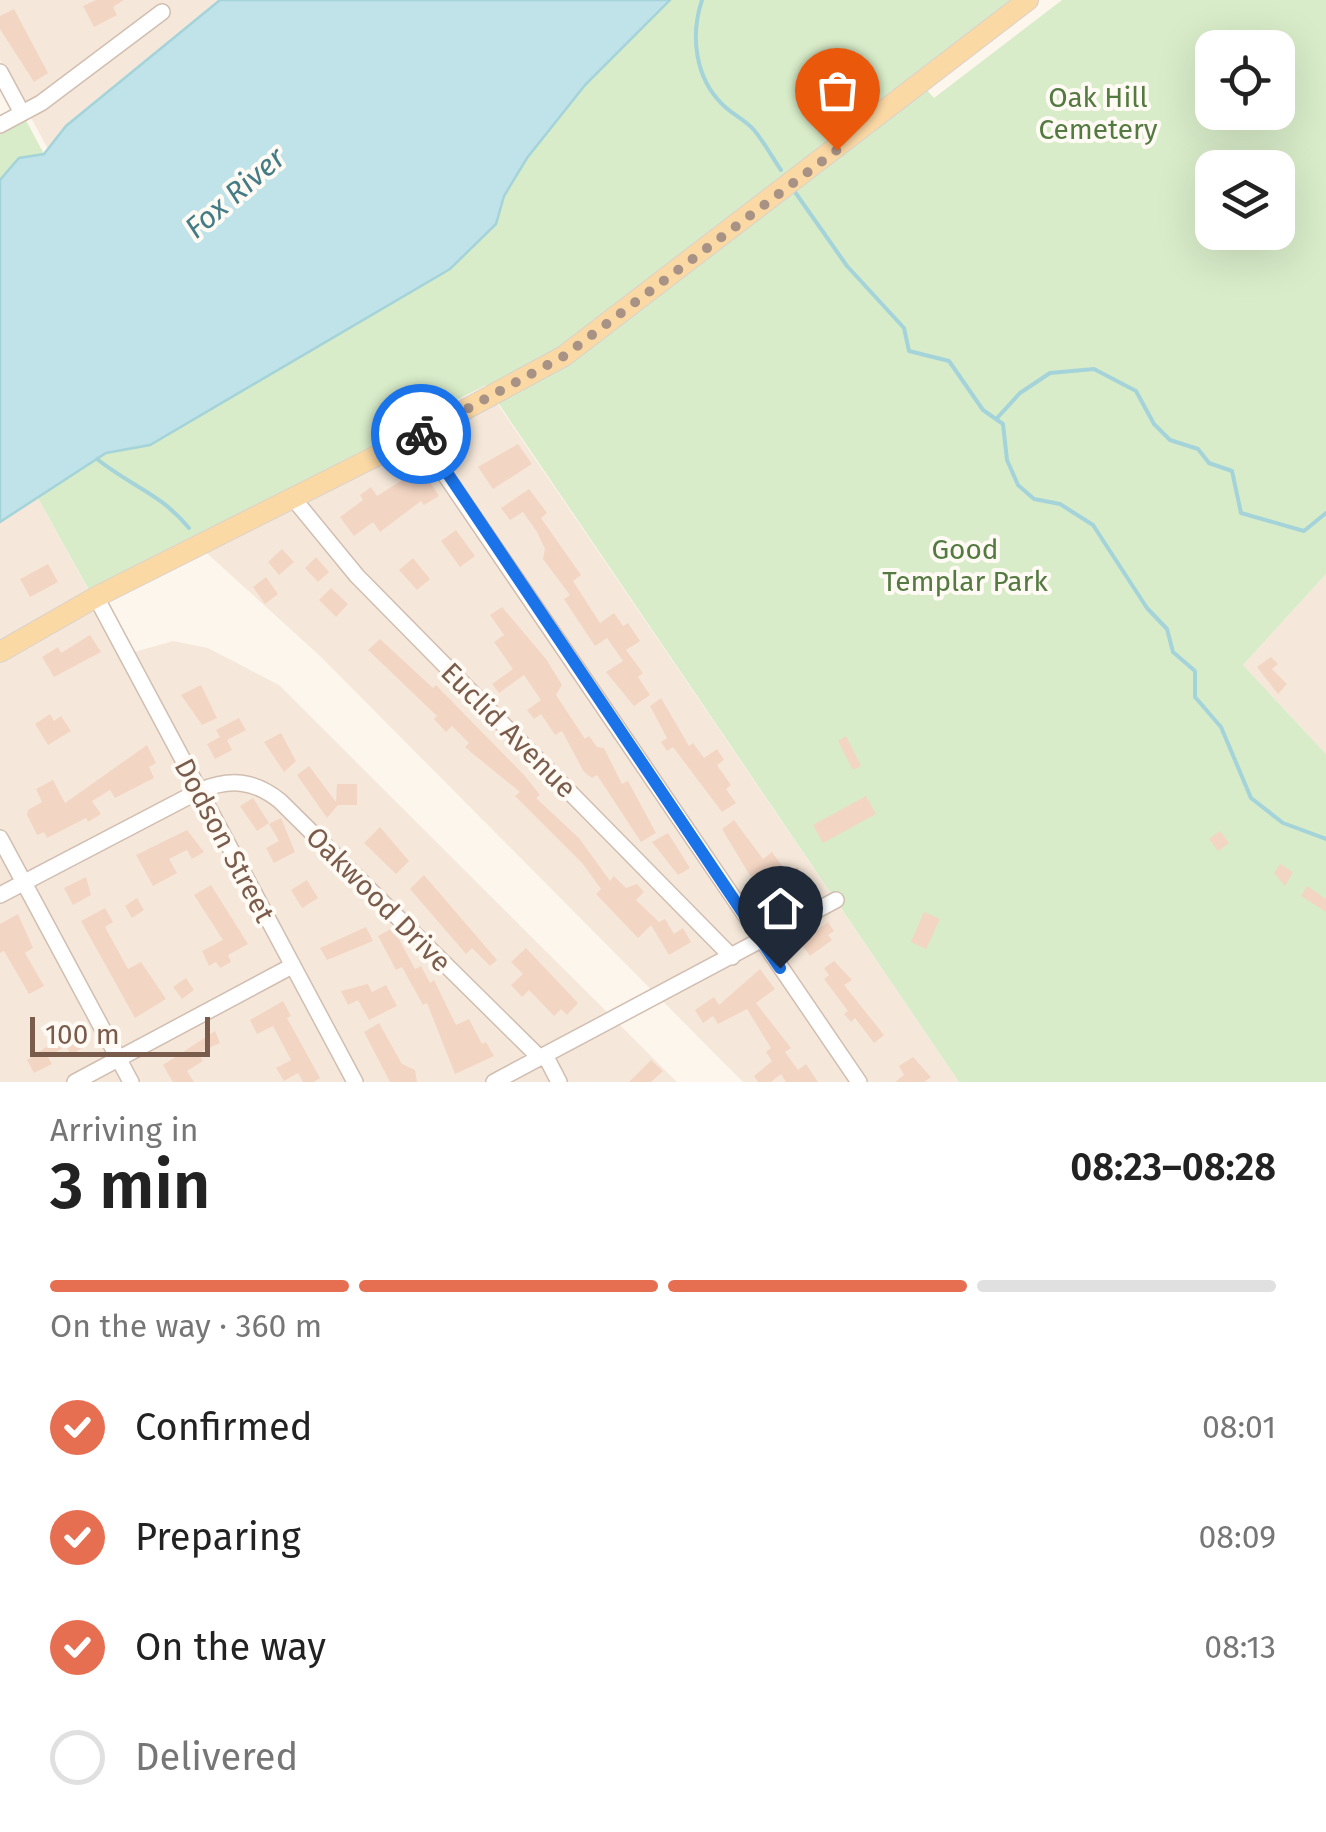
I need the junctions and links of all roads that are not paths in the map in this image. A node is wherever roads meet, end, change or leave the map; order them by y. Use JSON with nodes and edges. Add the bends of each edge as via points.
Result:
{"nodes":[{"id":1,"x":1028,"y":0,"type":"edge"},
{"id":2,"x":162,"y":12,"type":"dead end"},
{"id":3,"x":0,"y":72,"type":"edge"},
{"id":4,"x":22,"y":113,"type":"junction"},
{"id":5,"x":0,"y":125,"type":"edge"},
{"id":6,"x":418,"y":435,"type":"junction"},
{"id":7,"x":293,"y":498,"type":"junction"},
{"id":8,"x":96,"y":596,"type":"junction"},
{"id":9,"x":0,"y":652,"type":"edge"},
{"id":10,"x":199,"y":791,"type":"junction"},
{"id":11,"x":0,"y":838,"type":"edge"},
{"id":12,"x":25,"y":882,"type":"junction"},
{"id":13,"x":0,"y":896,"type":"edge"},
{"id":14,"x":836,"y":900,"type":"dead end"},
{"id":15,"x":761,"y":940,"type":"junction"},
{"id":16,"x":732,"y":956,"type":"junction"},
{"id":17,"x":292,"y":966,"type":"junction"},
{"id":18,"x":542,"y":1057,"type":"junction"},
{"id":19,"x":119,"y":1058,"type":"junction"},
{"id":20,"x":75,"y":1082,"type":"edge"},
{"id":21,"x":131,"y":1082,"type":"edge"},
{"id":22,"x":355,"y":1082,"type":"edge"},
{"id":23,"x":494,"y":1082,"type":"edge"},
{"id":24,"x":559,"y":1082,"type":"edge"},
{"id":25,"x":859,"y":1082,"type":"edge"}],
"edges":[{"from":1,"to":6,"type":"main road","via":[[564,356]]},
{"from":2,"to":4,"type":"street"},
{"from":3,"to":4,"type":"street"},
{"from":4,"to":5,"type":"street"},
{"from":6,"to":7,"type":"main road"},
{"from":6,"to":15,"type":"street"},
{"from":7,"to":8,"type":"main road"},
{"from":7,"to":16,"type":"street","name":"Euclid Avenue","via":[[357,576]]},
{"from":8,"to":9,"type":"main road"},
{"from":8,"to":10,"type":"street","name":"Dodson Street"},
{"from":10,"to":12,"type":"street"},
{"from":10,"to":17,"type":"street","name":"Dodson Street"},
{"from":10,"to":18,"type":"street","name":"Oakwood Drive","via":[[231,781],[266,790]]},
{"from":11,"to":12,"type":"street"},
{"from":12,"to":13,"type":"street"},
{"from":12,"to":19,"type":"street"},
{"from":14,"to":15,"type":"street"},
{"from":15,"to":16,"type":"street"},
{"from":15,"to":25,"type":"street"},
{"from":16,"to":18,"type":"street"},
{"from":17,"to":19,"type":"street"},
{"from":17,"to":22,"type":"street","name":"Dodson Street"},
{"from":18,"to":23,"type":"street"},
{"from":18,"to":24,"type":"street","name":"Oakwood Drive"},
{"from":19,"to":20,"type":"street"},
{"from":19,"to":21,"type":"street"}]}
